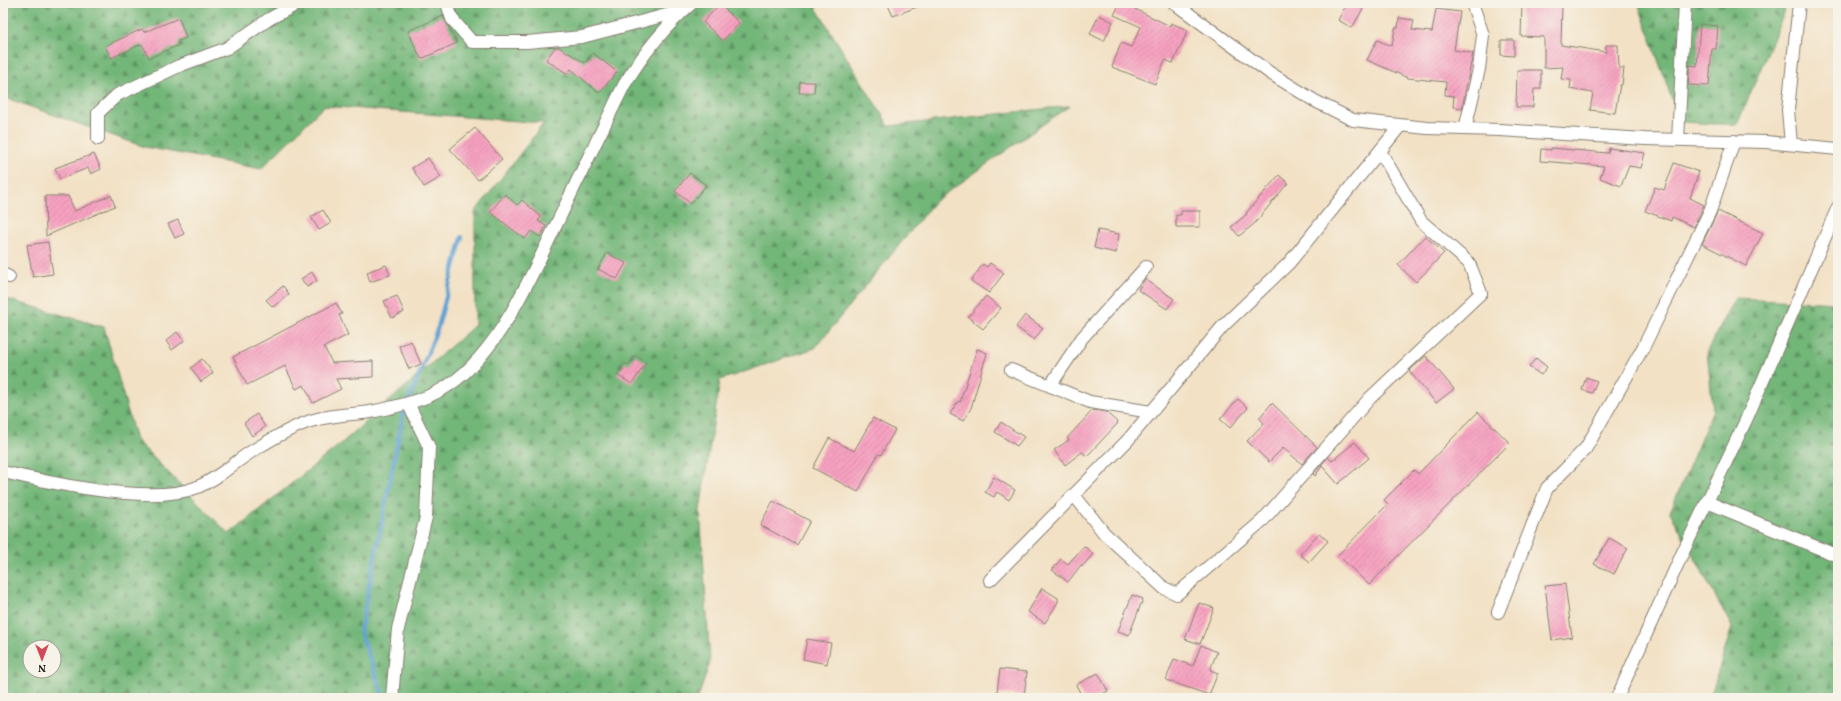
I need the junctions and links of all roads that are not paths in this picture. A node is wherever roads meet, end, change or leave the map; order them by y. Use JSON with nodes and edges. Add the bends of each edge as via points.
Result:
{"nodes":[{"id":1,"x":299,"y":3,"type":"edge"},
{"id":2,"x":447,"y":3,"type":"edge"},
{"id":3,"x":692,"y":3,"type":"edge"},
{"id":4,"x":1174,"y":3,"type":"edge"},
{"id":5,"x":1472,"y":3,"type":"edge"},
{"id":6,"x":1799,"y":3,"type":"edge"},
{"id":7,"x":1684,"y":5,"type":"edge"},
{"id":8,"x":682,"y":11,"type":"junction"},
{"id":9,"x":1400,"y":126,"type":"junction"},
{"id":10,"x":1465,"y":129,"type":"junction"},
{"id":11,"x":98,"y":139,"type":"dead end"},
{"id":12,"x":1678,"y":140,"type":"junction"},
{"id":13,"x":1734,"y":141,"type":"junction"},
{"id":14,"x":1791,"y":144,"type":"junction"},
{"id":15,"x":1838,"y":150,"type":"edge"},
{"id":16,"x":1380,"y":151,"type":"junction"},
{"id":17,"x":1838,"y":207,"type":"edge"},
{"id":18,"x":1146,"y":268,"type":"dead end"},
{"id":19,"x":1010,"y":370,"type":"dead end"},
{"id":20,"x":1050,"y":386,"type":"junction"},
{"id":21,"x":408,"y":403,"type":"junction"},
{"id":22,"x":1151,"y":412,"type":"junction"},
{"id":23,"x":3,"y":472,"type":"edge"},
{"id":24,"x":1074,"y":495,"type":"junction"},
{"id":25,"x":1707,"y":502,"type":"junction"},
{"id":26,"x":1838,"y":556,"type":"edge"},
{"id":27,"x":990,"y":580,"type":"dead end"},
{"id":28,"x":1498,"y":612,"type":"dead end"},
{"id":29,"x":392,"y":698,"type":"edge"},
{"id":30,"x":1617,"y":698,"type":"edge"}],
"edges":[{"from":1,"to":11,"type":"street","via":[[269,19],[227,48],[117,95],[98,113]]},
{"from":2,"to":8,"type":"street","via":[[452,19],[472,42],[527,42],[582,37]]},
{"from":3,"to":8,"type":"street"},
{"from":4,"to":9,"type":"street","via":[[1315,101],[1353,120]]},
{"from":5,"to":10,"type":"street","via":[[1483,35],[1479,69]]},
{"from":6,"to":14,"type":"street","via":[[1788,110]]},
{"from":7,"to":12,"type":"street"},
{"from":8,"to":21,"type":"street","via":[[640,58],[624,85],[510,316],[481,356],[463,375],[440,391]]},
{"from":9,"to":10,"type":"street"},
{"from":9,"to":16,"type":"street"},
{"from":10,"to":12,"type":"street"},
{"from":12,"to":13,"type":"street"},
{"from":13,"to":14,"type":"street"},
{"from":13,"to":28,"type":"street","via":[[1710,211],[1644,346],[1586,448],[1547,488]]},
{"from":14,"to":15,"type":"street"},
{"from":16,"to":22,"type":"street","via":[[1289,263],[1224,326]]},
{"from":16,"to":24,"type":"street","via":[[1421,221],[1469,263],[1481,294],[1370,398],[1263,520],[1177,594],[1164,588],[1104,533]]},
{"from":17,"to":25,"type":"street","via":[[1746,420]]},
{"from":18,"to":20,"type":"street","via":[[1082,338]]},
{"from":19,"to":20,"type":"street"},
{"from":20,"to":22,"type":"street","via":[[1090,402]]},
{"from":21,"to":23,"type":"street","via":[[307,422],[254,450],[224,472],[194,488],[174,492],[122,492],[44,482]]},
{"from":21,"to":29,"type":"street","via":[[429,447],[426,517],[398,629]]},
{"from":22,"to":24,"type":"street","via":[[1128,440]]},
{"from":24,"to":27,"type":"street"},
{"from":25,"to":26,"type":"street"},
{"from":25,"to":30,"type":"street"}]}
